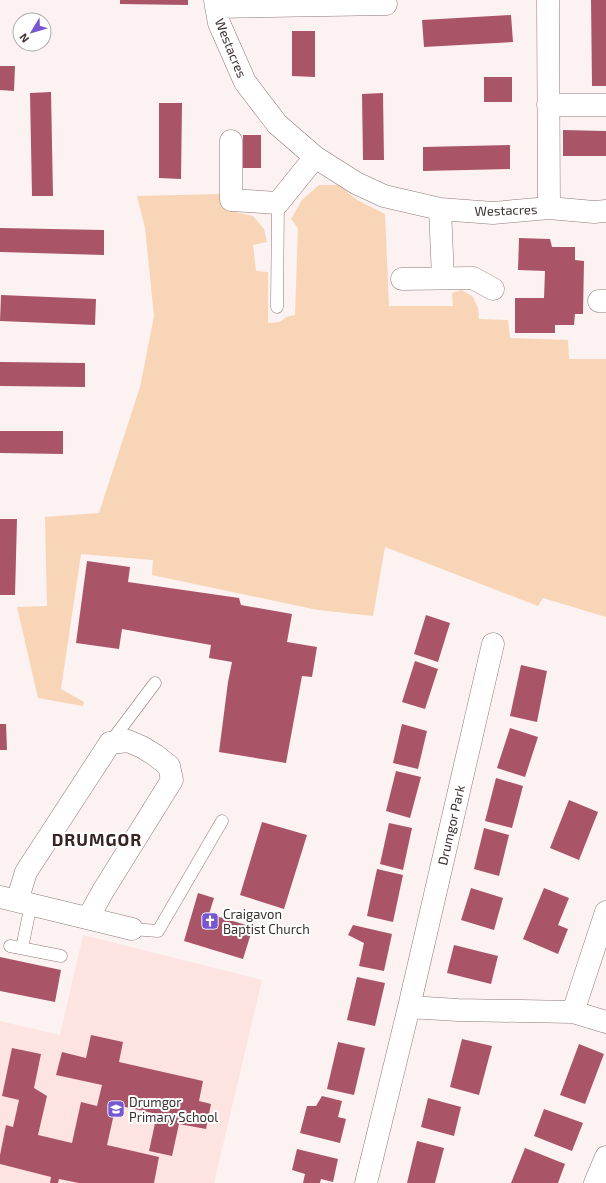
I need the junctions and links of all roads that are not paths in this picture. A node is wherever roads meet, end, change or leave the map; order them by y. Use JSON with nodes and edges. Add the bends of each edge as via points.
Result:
{"nodes":[{"id":1,"x":548,"y":0,"type":"edge"},
{"id":2,"x":353,"y":3,"type":"edge"},
{"id":3,"x":216,"y":4,"type":"edge"},
{"id":4,"x":386,"y":4,"type":"dead end"},
{"id":5,"x":548,"y":105,"type":"junction"},
{"id":6,"x":606,"y":106,"type":"edge"},
{"id":7,"x":231,"y":141,"type":"dead end"},
{"id":8,"x":315,"y":156,"type":"junction"},
{"id":9,"x":278,"y":204,"type":"junction"},
{"id":10,"x":549,"y":208,"type":"junction"},
{"id":11,"x":440,"y":209,"type":"junction"},
{"id":12,"x":606,"y":211,"type":"edge"},
{"id":13,"x":443,"y":278,"type":"junction"},
{"id":14,"x":402,"y":279,"type":"dead end"},
{"id":15,"x":493,"y":289,"type":"dead end"},
{"id":16,"x":277,"y":307,"type":"dead end"},
{"id":17,"x":493,"y":644,"type":"dead end"},
{"id":18,"x":155,"y":683,"type":"dead end"},
{"id":19,"x":110,"y":743,"type":"junction"},
{"id":20,"x":222,"y":821,"type":"dead end"},
{"id":21,"x":16,"y":901,"type":"edge"},
{"id":22,"x":606,"y":912,"type":"edge"},
{"id":23,"x":88,"y":918,"type":"junction"},
{"id":24,"x":132,"y":930,"type":"joint"},
{"id":25,"x":61,"y":956,"type":"dead end"},
{"id":26,"x":409,"y":1007,"type":"junction"},
{"id":27,"x":573,"y":1012,"type":"junction"},
{"id":28,"x":606,"y":1022,"type":"edge"},
{"id":29,"x":606,"y":1157,"type":"edge"},
{"id":30,"x":366,"y":1183,"type":"edge"},
{"id":31,"x":595,"y":1183,"type":"edge"}],
"edges":[{"from":1,"to":5,"type":"street","name":"Westacres"},
{"from":2,"to":3,"type":"street","name":"Westacres"},
{"from":2,"to":4,"type":"street","name":"Westacres"},
{"from":3,"to":8,"type":"street","name":"Westacres","via":[[220,23],[245,82],[277,124]]},
{"from":5,"to":6,"type":"street"},
{"from":5,"to":10,"type":"street","name":"Westacres"},
{"from":7,"to":9,"type":"street","via":[[231,200]]},
{"from":8,"to":9,"type":"street"},
{"from":8,"to":11,"type":"street","name":"Westacres","via":[[356,183],[384,196]]},
{"from":9,"to":16,"type":"lane"},
{"from":10,"to":11,"type":"street","name":"Westacres","via":[[493,213]]},
{"from":10,"to":12,"type":"street","name":"Westacres"},
{"from":11,"to":13,"type":"street"},
{"from":13,"to":14,"type":"street"},
{"from":13,"to":15,"type":"street","via":[[473,278]]},
{"from":17,"to":26,"type":"street","name":"Drumgor Park"},
{"from":18,"to":19,"type":"lane"},
{"from":19,"to":21,"type":"street","via":[[26,872]]},
{"from":19,"to":23,"type":"street","via":[[128,741],[142,747],[169,766],[172,780],[102,891]]},
{"from":20,"to":24,"type":"lane","via":[[158,931]]},
{"from":21,"to":23,"type":"street"},
{"from":21,"to":25,"type":"lane","via":[[16,947]]},
{"from":22,"to":27,"type":"street"},
{"from":23,"to":24,"type":"street"},
{"from":26,"to":27,"type":"street"},
{"from":26,"to":30,"type":"street","name":"Drumgor Park"},
{"from":27,"to":28,"type":"street"},
{"from":29,"to":31,"type":"street"}]}
